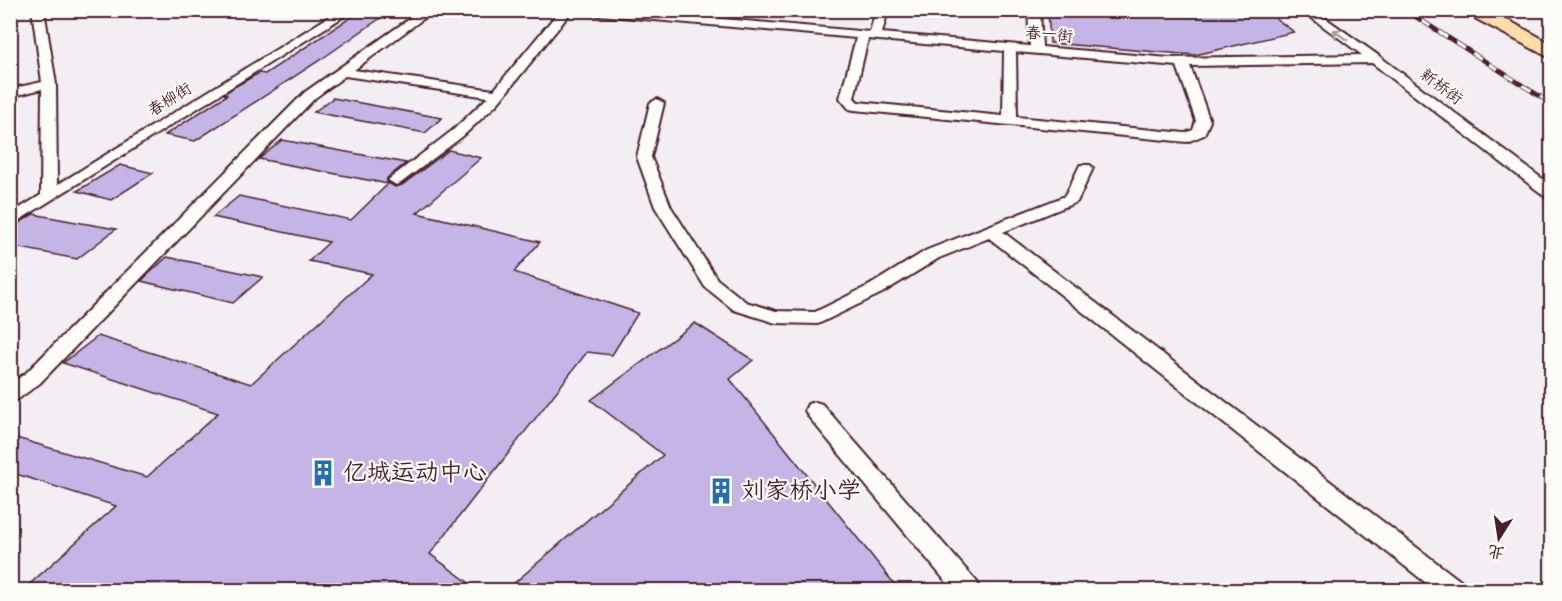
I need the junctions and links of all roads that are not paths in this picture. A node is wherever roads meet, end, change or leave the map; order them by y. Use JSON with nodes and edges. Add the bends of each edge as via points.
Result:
{"nodes":[{"id":1,"x":39,"y":10,"type":"edge"},
{"id":2,"x":349,"y":10,"type":"edge"},
{"id":3,"x":430,"y":10,"type":"edge"},
{"id":4,"x":567,"y":10,"type":"edge"},
{"id":5,"x":577,"y":10,"type":"edge"},
{"id":6,"x":882,"y":10,"type":"edge"},
{"id":7,"x":1034,"y":10,"type":"edge"},
{"id":8,"x":1306,"y":10,"type":"edge"},
{"id":9,"x":1474,"y":10,"type":"edge"},
{"id":10,"x":1509,"y":10,"type":"edge"},
{"id":11,"x":696,"y":16,"type":"edge"},
{"id":12,"x":1551,"y":33,"type":"edge"},
{"id":13,"x":869,"y":36,"type":"junction"},
{"id":14,"x":1010,"y":48,"type":"junction"},
{"id":15,"x":1036,"y":51,"type":"junction"},
{"id":16,"x":1551,"y":53,"type":"edge"},
{"id":17,"x":1375,"y":59,"type":"junction"},
{"id":18,"x":1182,"y":62,"type":"junction"},
{"id":19,"x":343,"y":72,"type":"junction"},
{"id":20,"x":49,"y":84,"type":"junction"},
{"id":21,"x":10,"y":93,"type":"edge"},
{"id":22,"x":497,"y":94,"type":"junction"},
{"id":23,"x":657,"y":103,"type":"dead end"},
{"id":24,"x":1010,"y":121,"type":"junction"},
{"id":25,"x":1085,"y":168,"type":"dead end"},
{"id":26,"x":396,"y":180,"type":"dead end"},
{"id":27,"x":1551,"y":194,"type":"edge"},
{"id":28,"x":49,"y":197,"type":"junction"},
{"id":29,"x":10,"y":221,"type":"edge"},
{"id":30,"x":991,"y":231,"type":"junction"},
{"id":31,"x":10,"y":395,"type":"edge"},
{"id":32,"x":815,"y":410,"type":"dead end"},
{"id":33,"x":968,"y":591,"type":"edge"},
{"id":34,"x":1453,"y":591,"type":"edge"}],
"edges":[{"from":1,"to":20,"type":"street"},
{"from":2,"to":28,"type":"street","name":"春柳街"},
{"from":3,"to":19,"type":"street"},
{"from":4,"to":22,"type":"street"},
{"from":5,"to":11,"type":"street","name":"春一街"},
{"from":6,"to":13,"type":"street"},
{"from":7,"to":15,"type":"street"},
{"from":17,"to":8,"type":"street","name":"新桥街","one_way":true},
{"from":9,"to":16,"type":"highway"},
{"from":10,"to":12,"type":"highway"},
{"from":11,"to":13,"type":"street","name":"春一街"},
{"from":13,"to":14,"type":"street","name":"春一街"},
{"from":13,"to":24,"type":"street","via":[[847,98],[854,106]]},
{"from":14,"to":15,"type":"street","name":"春一街"},
{"from":14,"to":24,"type":"street"},
{"from":15,"to":18,"type":"street","name":"春一街"},
{"from":17,"to":18,"type":"street","name":"春一街"},
{"from":17,"to":27,"type":"street","name":"新桥街"},
{"from":18,"to":24,"type":"street","via":[[1203,121],[1199,132],[1187,138]]},
{"from":19,"to":22,"type":"street"},
{"from":19,"to":31,"type":"street","via":[[310,95],[33,378]]},
{"from":20,"to":21,"type":"street"},
{"from":20,"to":28,"type":"street"},
{"from":22,"to":26,"type":"street","via":[[458,133]]},
{"from":23,"to":30,"type":"street","via":[[644,157],[653,184],[711,283],[741,306],[776,317],[818,318],[933,254]]},
{"from":25,"to":30,"type":"street","via":[[1071,199]]},
{"from":28,"to":29,"type":"street","name":"春柳街"},
{"from":30,"to":34,"type":"street"},
{"from":32,"to":33,"type":"street"}]}
